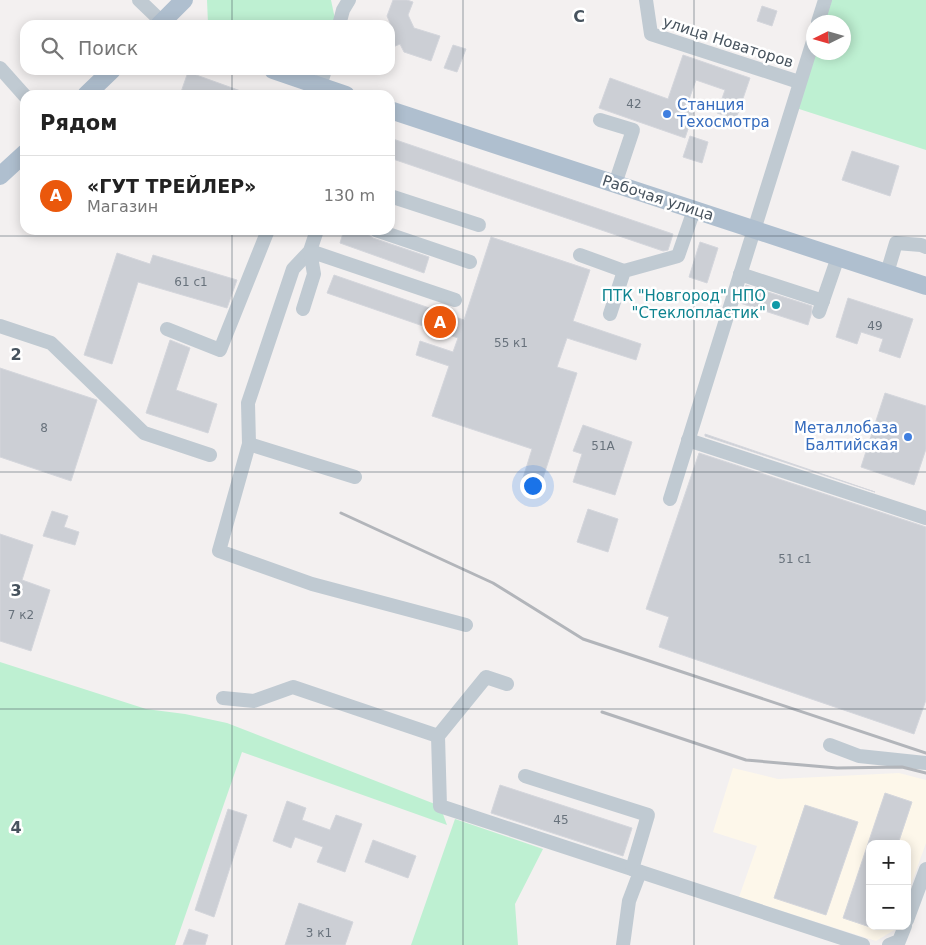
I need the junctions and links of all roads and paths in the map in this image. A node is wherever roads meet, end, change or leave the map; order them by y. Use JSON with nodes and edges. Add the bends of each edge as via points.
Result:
{"nodes":[{"id":1,"x":139,"y":0,"type":"edge"},
{"id":2,"x":184,"y":0,"type":"edge"},
{"id":3,"x":646,"y":0,"type":"edge"},
{"id":4,"x":826,"y":0,"type":"edge"},
{"id":5,"x":344,"y":3,"type":"edge"},
{"id":6,"x":821,"y":15,"type":"edge"},
{"id":7,"x":159,"y":20,"type":"edge"},
{"id":8,"x":166,"y":20,"type":"edge"},
{"id":9,"x":340,"y":20,"type":"edge"},
{"id":10,"x":806,"y":60,"type":"edge"},
{"id":11,"x":0,"y":68,"type":"edge"},
{"id":12,"x":107,"y":75,"type":"edge"},
{"id":13,"x":290,"y":75,"type":"edge"},
{"id":14,"x":799,"y":82,"type":"junction"},
{"id":15,"x":321,"y":84,"type":"edge"},
{"id":16,"x":20,"y":90,"type":"edge"},
{"id":17,"x":91,"y":90,"type":"edge"},
{"id":18,"x":335,"y":90,"type":"edge"},
{"id":19,"x":395,"y":112,"type":"edge"},
{"id":20,"x":600,"y":120,"type":"dead end"},
{"id":21,"x":20,"y":158,"type":"edge"},
{"id":22,"x":0,"y":176,"type":"edge"},
{"id":23,"x":615,"y":184,"type":"junction"},
{"id":24,"x":395,"y":198,"type":"edge"},
{"id":25,"x":694,"y":210,"type":"junction"},
{"id":26,"x":479,"y":225,"type":"dead end"},
{"id":27,"x":753,"y":230,"type":"junction"},
{"id":28,"x":266,"y":235,"type":"edge"},
{"id":29,"x":315,"y":235,"type":"edge"},
{"id":30,"x":391,"y":235,"type":"edge"},
{"id":31,"x":926,"y":247,"type":"edge"},
{"id":32,"x":310,"y":251,"type":"junction"},
{"id":33,"x":580,"y":255,"type":"dead end"},
{"id":34,"x":838,"y":257,"type":"junction"},
{"id":35,"x":470,"y":262,"type":"dead end"},
{"id":36,"x":624,"y":271,"type":"junction"},
{"id":37,"x":887,"y":273,"type":"junction"},
{"id":38,"x":740,"y":274,"type":"junction"},
{"id":39,"x":926,"y":286,"type":"edge"},
{"id":40,"x":455,"y":300,"type":"dead end"},
{"id":41,"x":303,"y":309,"type":"dead end"},
{"id":42,"x":610,"y":314,"type":"dead end"},
{"id":43,"x":0,"y":326,"type":"edge"},
{"id":44,"x":167,"y":329,"type":"dead end"},
{"id":45,"x":688,"y":440,"type":"junction"},
{"id":46,"x":248,"y":444,"type":"junction"},
{"id":47,"x":210,"y":455,"type":"dead end"},
{"id":48,"x":355,"y":477,"type":"dead end"},
{"id":49,"x":670,"y":499,"type":"dead end"},
{"id":50,"x":926,"y":518,"type":"edge"},
{"id":51,"x":466,"y":625,"type":"dead end"},
{"id":52,"x":507,"y":684,"type":"dead end"},
{"id":53,"x":223,"y":698,"type":"dead end"},
{"id":54,"x":438,"y":736,"type":"junction"},
{"id":55,"x":830,"y":746,"type":"dead end"},
{"id":56,"x":926,"y":762,"type":"edge"},
{"id":57,"x":525,"y":776,"type":"dead end"},
{"id":58,"x":926,"y":869,"type":"edge"},
{"id":59,"x":636,"y":871,"type":"junction"},
{"id":60,"x":923,"y":886,"type":"edge"},
{"id":61,"x":911,"y":912,"type":"edge"},
{"id":62,"x":904,"y":930,"type":"edge"},
{"id":63,"x":623,"y":945,"type":"edge"},
{"id":64,"x":863,"y":945,"type":"edge"},
{"id":65,"x":889,"y":945,"type":"edge"}],
"edges":[{"from":1,"to":7,"type":"street"},
{"from":2,"to":8,"type":"main road"},
{"from":3,"to":14,"type":"street","name":"улица Новаторов","via":[[651,34]]},
{"from":4,"to":6,"type":"street"},
{"from":5,"to":9,"type":"street"},
{"from":10,"to":14,"type":"street"},
{"from":11,"to":16,"type":"street"},
{"from":12,"to":17,"type":"main road"},
{"from":13,"to":15,"type":"main road"},
{"from":14,"to":27,"type":"street"},
{"from":15,"to":18,"type":"main road"},
{"from":19,"to":23,"type":"main road","name":"Рабочая улица"},
{"from":20,"to":23,"type":"street","via":[[633,130]]},
{"from":21,"to":22,"type":"main road"},
{"from":23,"to":25,"type":"main road","name":"Рабочая улица"},
{"from":24,"to":26,"type":"street"},
{"from":25,"to":27,"type":"main road","name":"Рабочая улица"},
{"from":25,"to":36,"type":"street","via":[[678,256]]},
{"from":27,"to":34,"type":"main road","name":"Рабочая улица"},
{"from":27,"to":38,"type":"street"},
{"from":28,"to":44,"type":"street","via":[[220,350]]},
{"from":29,"to":32,"type":"street"},
{"from":30,"to":35,"type":"street"},
{"from":31,"to":37,"type":"street","via":[[896,244]]},
{"from":32,"to":40,"type":"street"},
{"from":32,"to":41,"type":"street","via":[[314,274]]},
{"from":32,"to":46,"type":"street","via":[[293,268],[248,403]]},
{"from":33,"to":36,"type":"street"},
{"from":34,"to":37,"type":"main road","name":"Рабочая улица"},
{"from":34,"to":38,"type":"street","via":[[821,306]]},
{"from":36,"to":42,"type":"street"},
{"from":37,"to":39,"type":"main road","name":"Рабочая улица"},
{"from":38,"to":45,"type":"street"},
{"from":43,"to":47,"type":"street","via":[[51,343],[144,433]]},
{"from":45,"to":49,"type":"street"},
{"from":45,"to":50,"type":"street"},
{"from":46,"to":48,"type":"street"},
{"from":46,"to":51,"type":"street","via":[[219,551],[312,584]]},
{"from":52,"to":54,"type":"street","via":[[486,677]]},
{"from":53,"to":54,"type":"street","via":[[254,701],[293,687]]},
{"from":54,"to":59,"type":"street","via":[[440,806]]},
{"from":55,"to":56,"type":"street","via":[[858,756]]},
{"from":57,"to":59,"type":"street","via":[[648,815]]},
{"from":58,"to":60,"type":"street"},
{"from":59,"to":63,"type":"street"},
{"from":59,"to":64,"type":"street"},
{"from":60,"to":61,"type":"street"},
{"from":62,"to":65,"type":"street","via":[[899,942]]}]}
